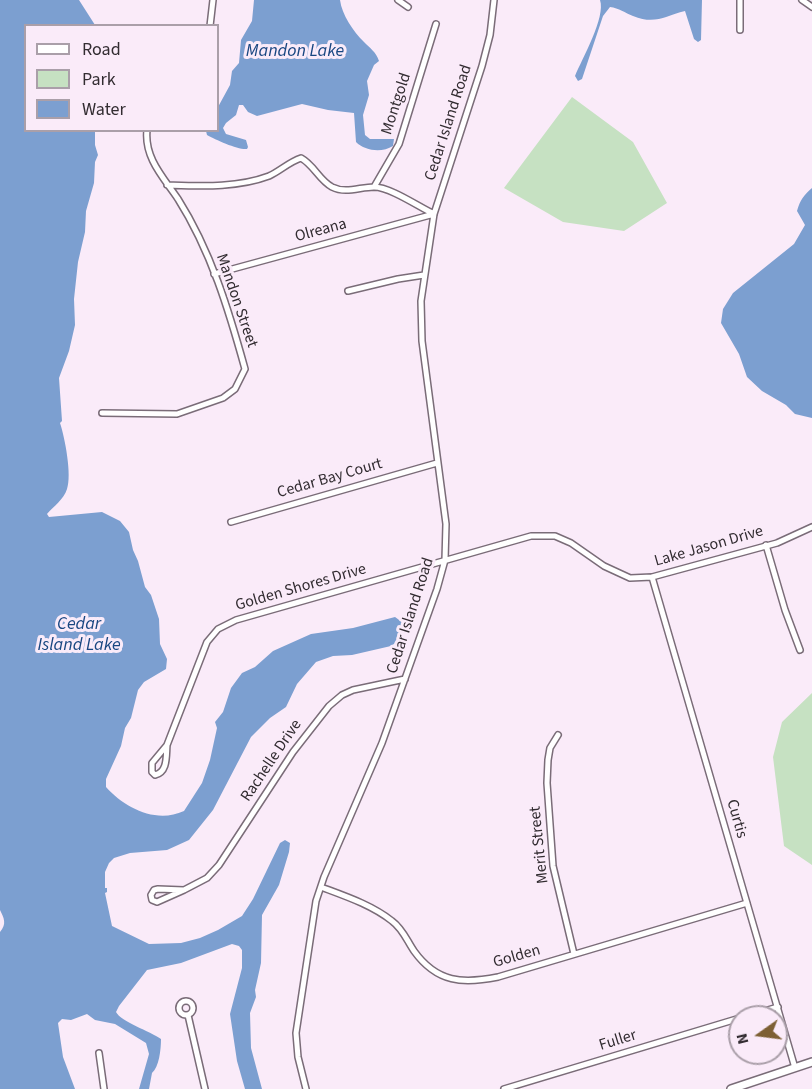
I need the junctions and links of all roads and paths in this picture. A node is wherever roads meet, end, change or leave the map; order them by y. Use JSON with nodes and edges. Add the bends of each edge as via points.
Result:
{"nodes":[{"id":1,"x":213,"y":0,"type":"edge"},
{"id":2,"x":398,"y":0,"type":"edge"},
{"id":3,"x":494,"y":0,"type":"edge"},
{"id":4,"x":740,"y":0,"type":"edge"},
{"id":5,"x":802,"y":0,"type":"edge"},
{"id":6,"x":812,"y":7,"type":"edge"},
{"id":7,"x":408,"y":8,"type":"dead end"},
{"id":8,"x":210,"y":24,"type":"edge"},
{"id":9,"x":436,"y":24,"type":"dead end"},
{"id":10,"x":740,"y":30,"type":"dead end"},
{"id":11,"x":147,"y":132,"type":"edge"},
{"id":12,"x":167,"y":184,"type":"junction"},
{"id":13,"x":374,"y":187,"type":"junction"},
{"id":14,"x":434,"y":214,"type":"junction"},
{"id":15,"x":214,"y":274,"type":"junction"},
{"id":16,"x":424,"y":275,"type":"junction"},
{"id":17,"x":348,"y":291,"type":"dead end"},
{"id":18,"x":102,"y":414,"type":"dead end"},
{"id":19,"x":437,"y":463,"type":"junction"},
{"id":20,"x":231,"y":522,"type":"dead end"},
{"id":21,"x":812,"y":527,"type":"edge"},
{"id":22,"x":766,"y":545,"type":"junction"},
{"id":23,"x":445,"y":561,"type":"junction"},
{"id":24,"x":652,"y":578,"type":"junction"},
{"id":25,"x":800,"y":651,"type":"dead end"},
{"id":26,"x":405,"y":679,"type":"junction"},
{"id":27,"x":558,"y":735,"type":"dead end"},
{"id":28,"x":167,"y":745,"type":"junction"},
{"id":29,"x":321,"y":887,"type":"junction"},
{"id":30,"x":184,"y":890,"type":"junction"},
{"id":31,"x":747,"y":903,"type":"junction"},
{"id":32,"x":574,"y":954,"type":"junction"},
{"id":33,"x":777,"y":1005,"type":"edge"},
{"id":34,"x":188,"y":1015,"type":"dead end"},
{"id":35,"x":728,"y":1022,"type":"edge"},
{"id":36,"x":788,"y":1043,"type":"edge"},
{"id":37,"x":99,"y":1053,"type":"dead end"},
{"id":38,"x":812,"y":1062,"type":"edge"},
{"id":39,"x":795,"y":1068,"type":"junction"},
{"id":40,"x":104,"y":1089,"type":"edge"},
{"id":41,"x":205,"y":1089,"type":"edge"},
{"id":42,"x":306,"y":1089,"type":"edge"},
{"id":43,"x":504,"y":1089,"type":"edge"},
{"id":44,"x":731,"y":1089,"type":"edge"}],
"edges":[{"from":1,"to":8,"type":"street"},
{"from":2,"to":7,"type":"street"},
{"from":3,"to":14,"type":"street","name":"Cedar Island Road","via":[[484,58]]},
{"from":4,"to":10,"type":"street"},
{"from":5,"to":6,"type":"street"},
{"from":9,"to":13,"type":"street","name":"Montgold","via":[[399,144]]},
{"from":11,"to":12,"type":"street","name":"Mandon Street","via":[[149,152]]},
{"from":12,"to":13,"type":"street","via":[[250,182],[301,158],[332,187]]},
{"from":12,"to":15,"type":"street","name":"Mandon Street"},
{"from":13,"to":14,"type":"street"},
{"from":14,"to":15,"type":"street","name":"Olreana"},
{"from":14,"to":16,"type":"street","name":"Cedar Island Road"},
{"from":15,"to":18,"type":"street","name":"Mandon Street","via":[[245,369],[235,389],[223,398],[177,414]]},
{"from":16,"to":17,"type":"street"},
{"from":16,"to":19,"type":"street","name":"Cedar Island Road","via":[[421,327]]},
{"from":19,"to":20,"type":"street","name":"Cedar Bay Court"},
{"from":19,"to":23,"type":"street","name":"Cedar Island Road","via":[[446,524]]},
{"from":21,"to":22,"type":"street","name":"Lake Jason Drive"},
{"from":22,"to":24,"type":"street","name":"Lake Jason Drive"},
{"from":22,"to":25,"type":"street"},
{"from":23,"to":24,"type":"street","name":"Lake Jason Drive","via":[[544,534],[571,543],[604,567],[630,578]]},
{"from":23,"to":26,"type":"street","name":"Cedar Island Road"},
{"from":23,"to":28,"type":"street","name":"Golden Shores Drive","via":[[220,627],[203,649]]},
{"from":24,"to":31,"type":"street","name":"Curtis"},
{"from":26,"to":29,"type":"street","name":"Cedar Island Road"},
{"from":26,"to":30,"type":"street","name":"Rachelle Drive","via":[[353,690],[333,702],[298,743],[217,868]]},
{"from":27,"to":32,"type":"street","name":"Merit Street","via":[[548,760],[553,866]]},
{"from":28,"to":28,"type":"street","name":"Golden Shores Drive","via":[[152,763],[154,774],[164,769]]},
{"from":29,"to":32,"type":"street","name":"Golden","via":[[377,910],[394,922],[422,961],[450,979],[471,982],[498,977]]},
{"from":29,"to":42,"type":"street","name":"Cedar Island Road","via":[[296,1033]]},
{"from":30,"to":30,"type":"street","name":"Rachelle Drive","via":[[156,889],[151,896],[159,902]]},
{"from":31,"to":32,"type":"street","name":"Golden"},
{"from":31,"to":33,"type":"street","name":"Curtis"},
{"from":34,"to":41,"type":"street"},
{"from":35,"to":43,"type":"street","name":"Fuller"},
{"from":36,"to":39,"type":"street","name":"Curtis"},
{"from":37,"to":40,"type":"street"},
{"from":38,"to":39,"type":"street"},
{"from":39,"to":44,"type":"street"}]}
